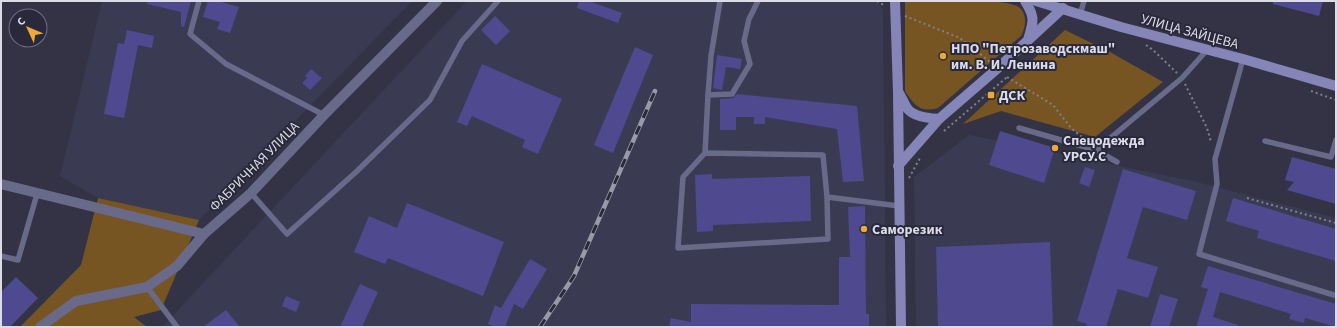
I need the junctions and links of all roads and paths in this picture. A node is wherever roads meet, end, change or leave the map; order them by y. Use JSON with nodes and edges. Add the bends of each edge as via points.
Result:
{"nodes":[{"id":1,"x":199,"y":1,"type":"edge"},
{"id":2,"x":437,"y":1,"type":"edge"},
{"id":3,"x":498,"y":1,"type":"edge"},
{"id":4,"x":720,"y":1,"type":"edge"},
{"id":5,"x":758,"y":1,"type":"edge"},
{"id":6,"x":895,"y":1,"type":"edge"},
{"id":7,"x":1025,"y":1,"type":"edge"},
{"id":8,"x":1036,"y":1,"type":"edge"},
{"id":9,"x":1084,"y":1,"type":"edge"},
{"id":10,"x":1063,"y":8,"type":"junction"},
{"id":11,"x":895,"y":12,"type":"junction"},
{"id":12,"x":1080,"y":15,"type":"junction"},
{"id":13,"x":1028,"y":40,"type":"junction"},
{"id":14,"x":1207,"y":50,"type":"junction"},
{"id":15,"x":1243,"y":59,"type":"junction"},
{"id":16,"x":998,"y":68,"type":"junction"},
{"id":17,"x":1336,"y":86,"type":"edge"},
{"id":18,"x":898,"y":92,"type":"junction"},
{"id":19,"x":708,"y":95,"type":"junction"},
{"id":20,"x":324,"y":115,"type":"junction"},
{"id":21,"x":939,"y":119,"type":"junction"},
{"id":22,"x":1019,"y":128,"type":"dead end"},
{"id":23,"x":944,"y":131,"type":"dead end"},
{"id":24,"x":1336,"y":140,"type":"edge"},
{"id":25,"x":1265,"y":141,"type":"dead end"},
{"id":26,"x":1096,"y":150,"type":"junction"},
{"id":27,"x":705,"y":153,"type":"junction"},
{"id":28,"x":920,"y":158,"type":"dead end"},
{"id":29,"x":1333,"y":158,"type":"edge"},
{"id":30,"x":1117,"y":162,"type":"dead end"},
{"id":31,"x":898,"y":166,"type":"junction"},
{"id":32,"x":907,"y":183,"type":"dead end"},
{"id":33,"x":1,"y":184,"type":"edge"},
{"id":34,"x":251,"y":193,"type":"junction"},
{"id":35,"x":37,"y":194,"type":"junction"},
{"id":36,"x":827,"y":197,"type":"junction"},
{"id":37,"x":1248,"y":198,"type":"dead end"},
{"id":38,"x":899,"y":206,"type":"junction"},
{"id":39,"x":1336,"y":223,"type":"edge"},
{"id":40,"x":204,"y":234,"type":"junction"},
{"id":41,"x":1,"y":256,"type":"edge"},
{"id":42,"x":147,"y":287,"type":"junction"},
{"id":43,"x":1334,"y":295,"type":"dead end"},
{"id":44,"x":40,"y":327,"type":"edge"},
{"id":45,"x":177,"y":327,"type":"edge"},
{"id":46,"x":901,"y":327,"type":"edge"}],
"edges":[{"from":1,"to":20,"type":"lane","via":[[190,34],[226,64]]},
{"from":2,"to":20,"type":"street","name":"ФАБРИЧНАЯ УЛИЦА"},
{"from":3,"to":34,"type":"lane","via":[[462,41],[430,100],[287,234]]},
{"from":4,"to":19,"type":"lane"},
{"from":5,"to":19,"type":"lane","via":[[749,19],[744,41],[750,64],[732,94]]},
{"from":6,"to":11,"type":"main road"},
{"from":7,"to":13,"type":"main road","via":[[1031,10],[1033,20]]},
{"from":8,"to":10,"type":"main road","name":"УЛИЦА ЗАЙЦЕВА"},
{"from":9,"to":12,"type":"lane"},
{"from":10,"to":12,"type":"main road","name":"УЛИЦА ЗАЙЦЕВА"},
{"from":10,"to":13,"type":"main road"},
{"from":11,"to":16,"type":"path","via":[[960,38]]},
{"from":11,"to":18,"type":"main road"},
{"from":12,"to":14,"type":"main road","name":"УЛИЦА ЗАЙЦЕВА"},
{"from":13,"to":16,"type":"main road"},
{"from":14,"to":15,"type":"main road","name":"УЛИЦА ЗАЙЦЕВА"},
{"from":14,"to":26,"type":"lane","via":[[1182,78]]},
{"from":15,"to":17,"type":"main road","name":"УЛИЦА ЗАЙЦЕВА"},
{"from":15,"to":43,"type":"lane","via":[[1215,159],[1217,184],[1199,254]]},
{"from":16,"to":21,"type":"main road"},
{"from":18,"to":21,"type":"main road","via":[[908,109],[915,114]]},
{"from":18,"to":31,"type":"main road"},
{"from":19,"to":27,"type":"lane"},
{"from":20,"to":34,"type":"street","name":"ФАБРИЧНАЯ УЛИЦА"},
{"from":21,"to":31,"type":"main road"},
{"from":22,"to":26,"type":"lane"},
{"from":23,"to":26,"type":"path","via":[[1006,76],[1052,105],[1070,128]]},
{"from":24,"to":29,"type":"lane"},
{"from":25,"to":29,"type":"lane"},
{"from":26,"to":30,"type":"lane"},
{"from":27,"to":36,"type":"lane","via":[[823,155]]},
{"from":27,"to":36,"type":"lane","via":[[684,176],[678,248],[828,239]]},
{"from":28,"to":32,"type":"path"},
{"from":31,"to":38,"type":"main road"},
{"from":33,"to":35,"type":"street"},
{"from":34,"to":40,"type":"street","name":"ФАБРИЧНАЯ УЛИЦА"},
{"from":35,"to":40,"type":"street"},
{"from":35,"to":41,"type":"lane","via":[[18,260]]},
{"from":36,"to":38,"type":"lane"},
{"from":37,"to":39,"type":"path"},
{"from":38,"to":46,"type":"main road"},
{"from":40,"to":42,"type":"street","name":"ФАБРИЧНАЯ УЛИЦА","via":[[177,266]]},
{"from":42,"to":44,"type":"street","via":[[76,300]]},
{"from":42,"to":45,"type":"lane"}]}
